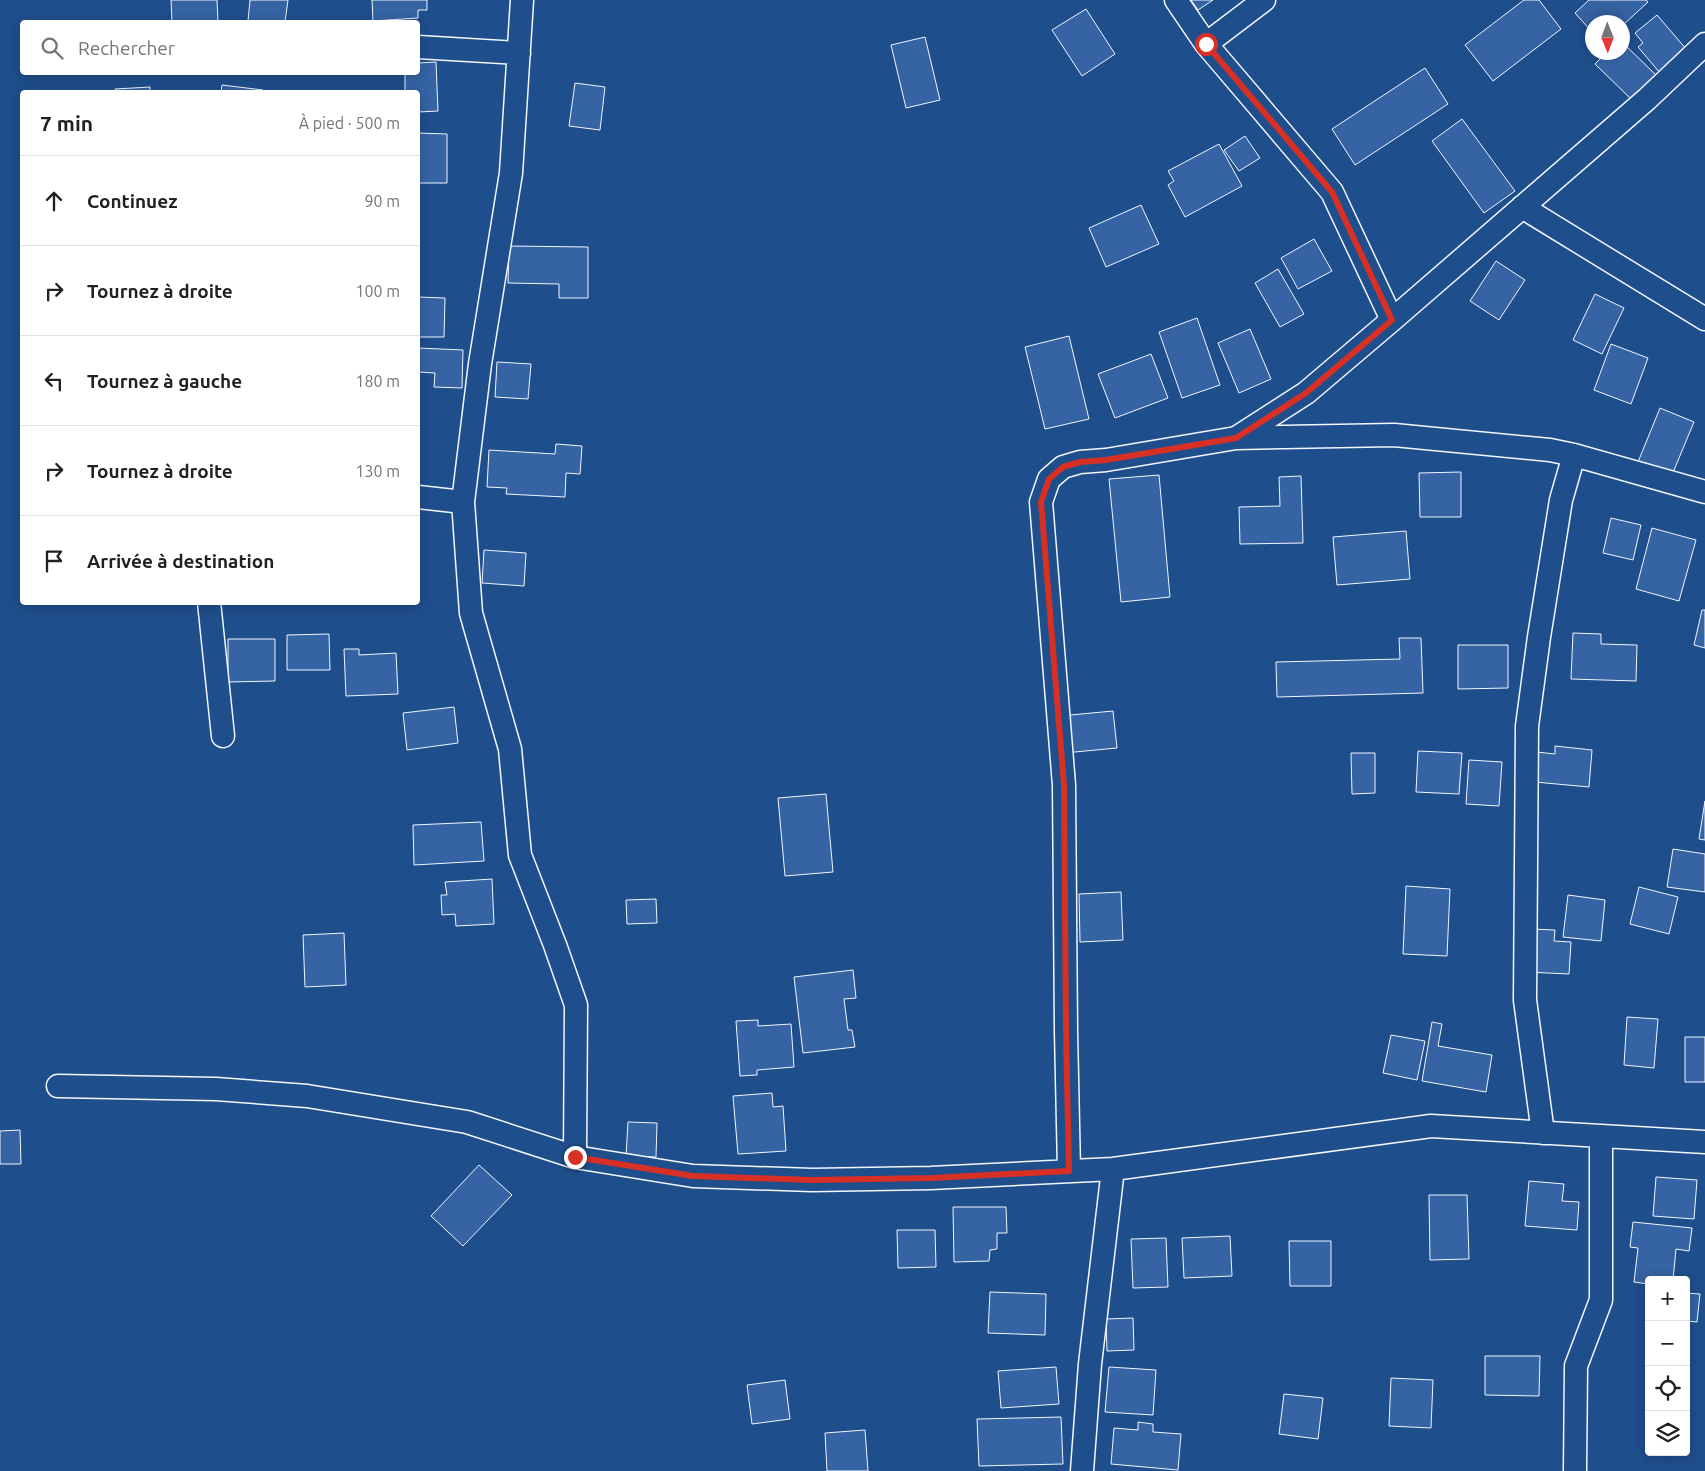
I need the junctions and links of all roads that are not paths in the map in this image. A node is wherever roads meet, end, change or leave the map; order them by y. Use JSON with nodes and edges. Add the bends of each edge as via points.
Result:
{"nodes":[{"id":1,"x":522,"y":0,"type":"edge"},
{"id":2,"x":1176,"y":0,"type":"edge"},
{"id":3,"x":1264,"y":0,"type":"edge"},
{"id":4,"x":1206,"y":44,"type":"junction"},
{"id":5,"x":1705,"y":44,"type":"edge"},
{"id":6,"x":420,"y":48,"type":"edge"},
{"id":7,"x":518,"y":53,"type":"junction"},
{"id":8,"x":1522,"y":207,"type":"junction"},
{"id":9,"x":1705,"y":319,"type":"edge"},
{"id":10,"x":1392,"y":320,"type":"junction"},
{"id":11,"x":1236,"y":438,"type":"junction"},
{"id":12,"x":1574,"y":456,"type":"junction"},
{"id":13,"x":1705,"y":492,"type":"edge"},
{"id":14,"x":420,"y":497,"type":"edge"},
{"id":15,"x":463,"y":502,"type":"junction"},
{"id":16,"x":209,"y":605,"type":"edge"},
{"id":17,"x":223,"y":736,"type":"dead end"},
{"id":18,"x":58,"y":1086,"type":"dead end"},
{"id":19,"x":1543,"y":1133,"type":"junction"},
{"id":20,"x":1601,"y":1136,"type":"junction"},
{"id":21,"x":1705,"y":1142,"type":"edge"},
{"id":22,"x":575,"y":1157,"type":"junction"},
{"id":23,"x":1114,"y":1169,"type":"junction"},
{"id":24,"x":1069,"y":1171,"type":"junction"},
{"id":25,"x":1082,"y":1471,"type":"edge"},
{"id":26,"x":1575,"y":1471,"type":"edge"}],
"edges":[{"from":1,"to":7,"type":"street"},
{"from":2,"to":4,"type":"street"},
{"from":3,"to":4,"type":"street"},
{"from":4,"to":10,"type":"street","via":[[1332,192]]},
{"from":5,"to":8,"type":"street"},
{"from":6,"to":7,"type":"street"},
{"from":7,"to":15,"type":"street","via":[[511,173],[480,364]]},
{"from":8,"to":9,"type":"street"},
{"from":8,"to":10,"type":"street"},
{"from":10,"to":11,"type":"street","via":[[1306,393]]},
{"from":11,"to":12,"type":"street","via":[[1394,435],[1550,450]]},
{"from":11,"to":24,"type":"street","via":[[1063,467],[1049,479],[1041,502],[1064,785]]},
{"from":12,"to":13,"type":"street"},
{"from":12,"to":19,"type":"street","via":[[1561,500],[1527,726],[1525,1000]]},
{"from":14,"to":15,"type":"street"},
{"from":15,"to":22,"type":"street","via":[[472,613],[510,750],[520,855],[576,1005]]},
{"from":16,"to":17,"type":"street"},
{"from":18,"to":22,"type":"street","via":[[216,1089],[307,1096],[467,1122]]},
{"from":19,"to":20,"type":"street"},
{"from":19,"to":23,"type":"street","via":[[1431,1126]]},
{"from":20,"to":21,"type":"street"},
{"from":20,"to":26,"type":"street","via":[[1601,1300],[1576,1366]]},
{"from":22,"to":24,"type":"street","via":[[693,1176],[802,1180]]},
{"from":23,"to":24,"type":"street"},
{"from":23,"to":25,"type":"street","via":[[1090,1364]]}]}
